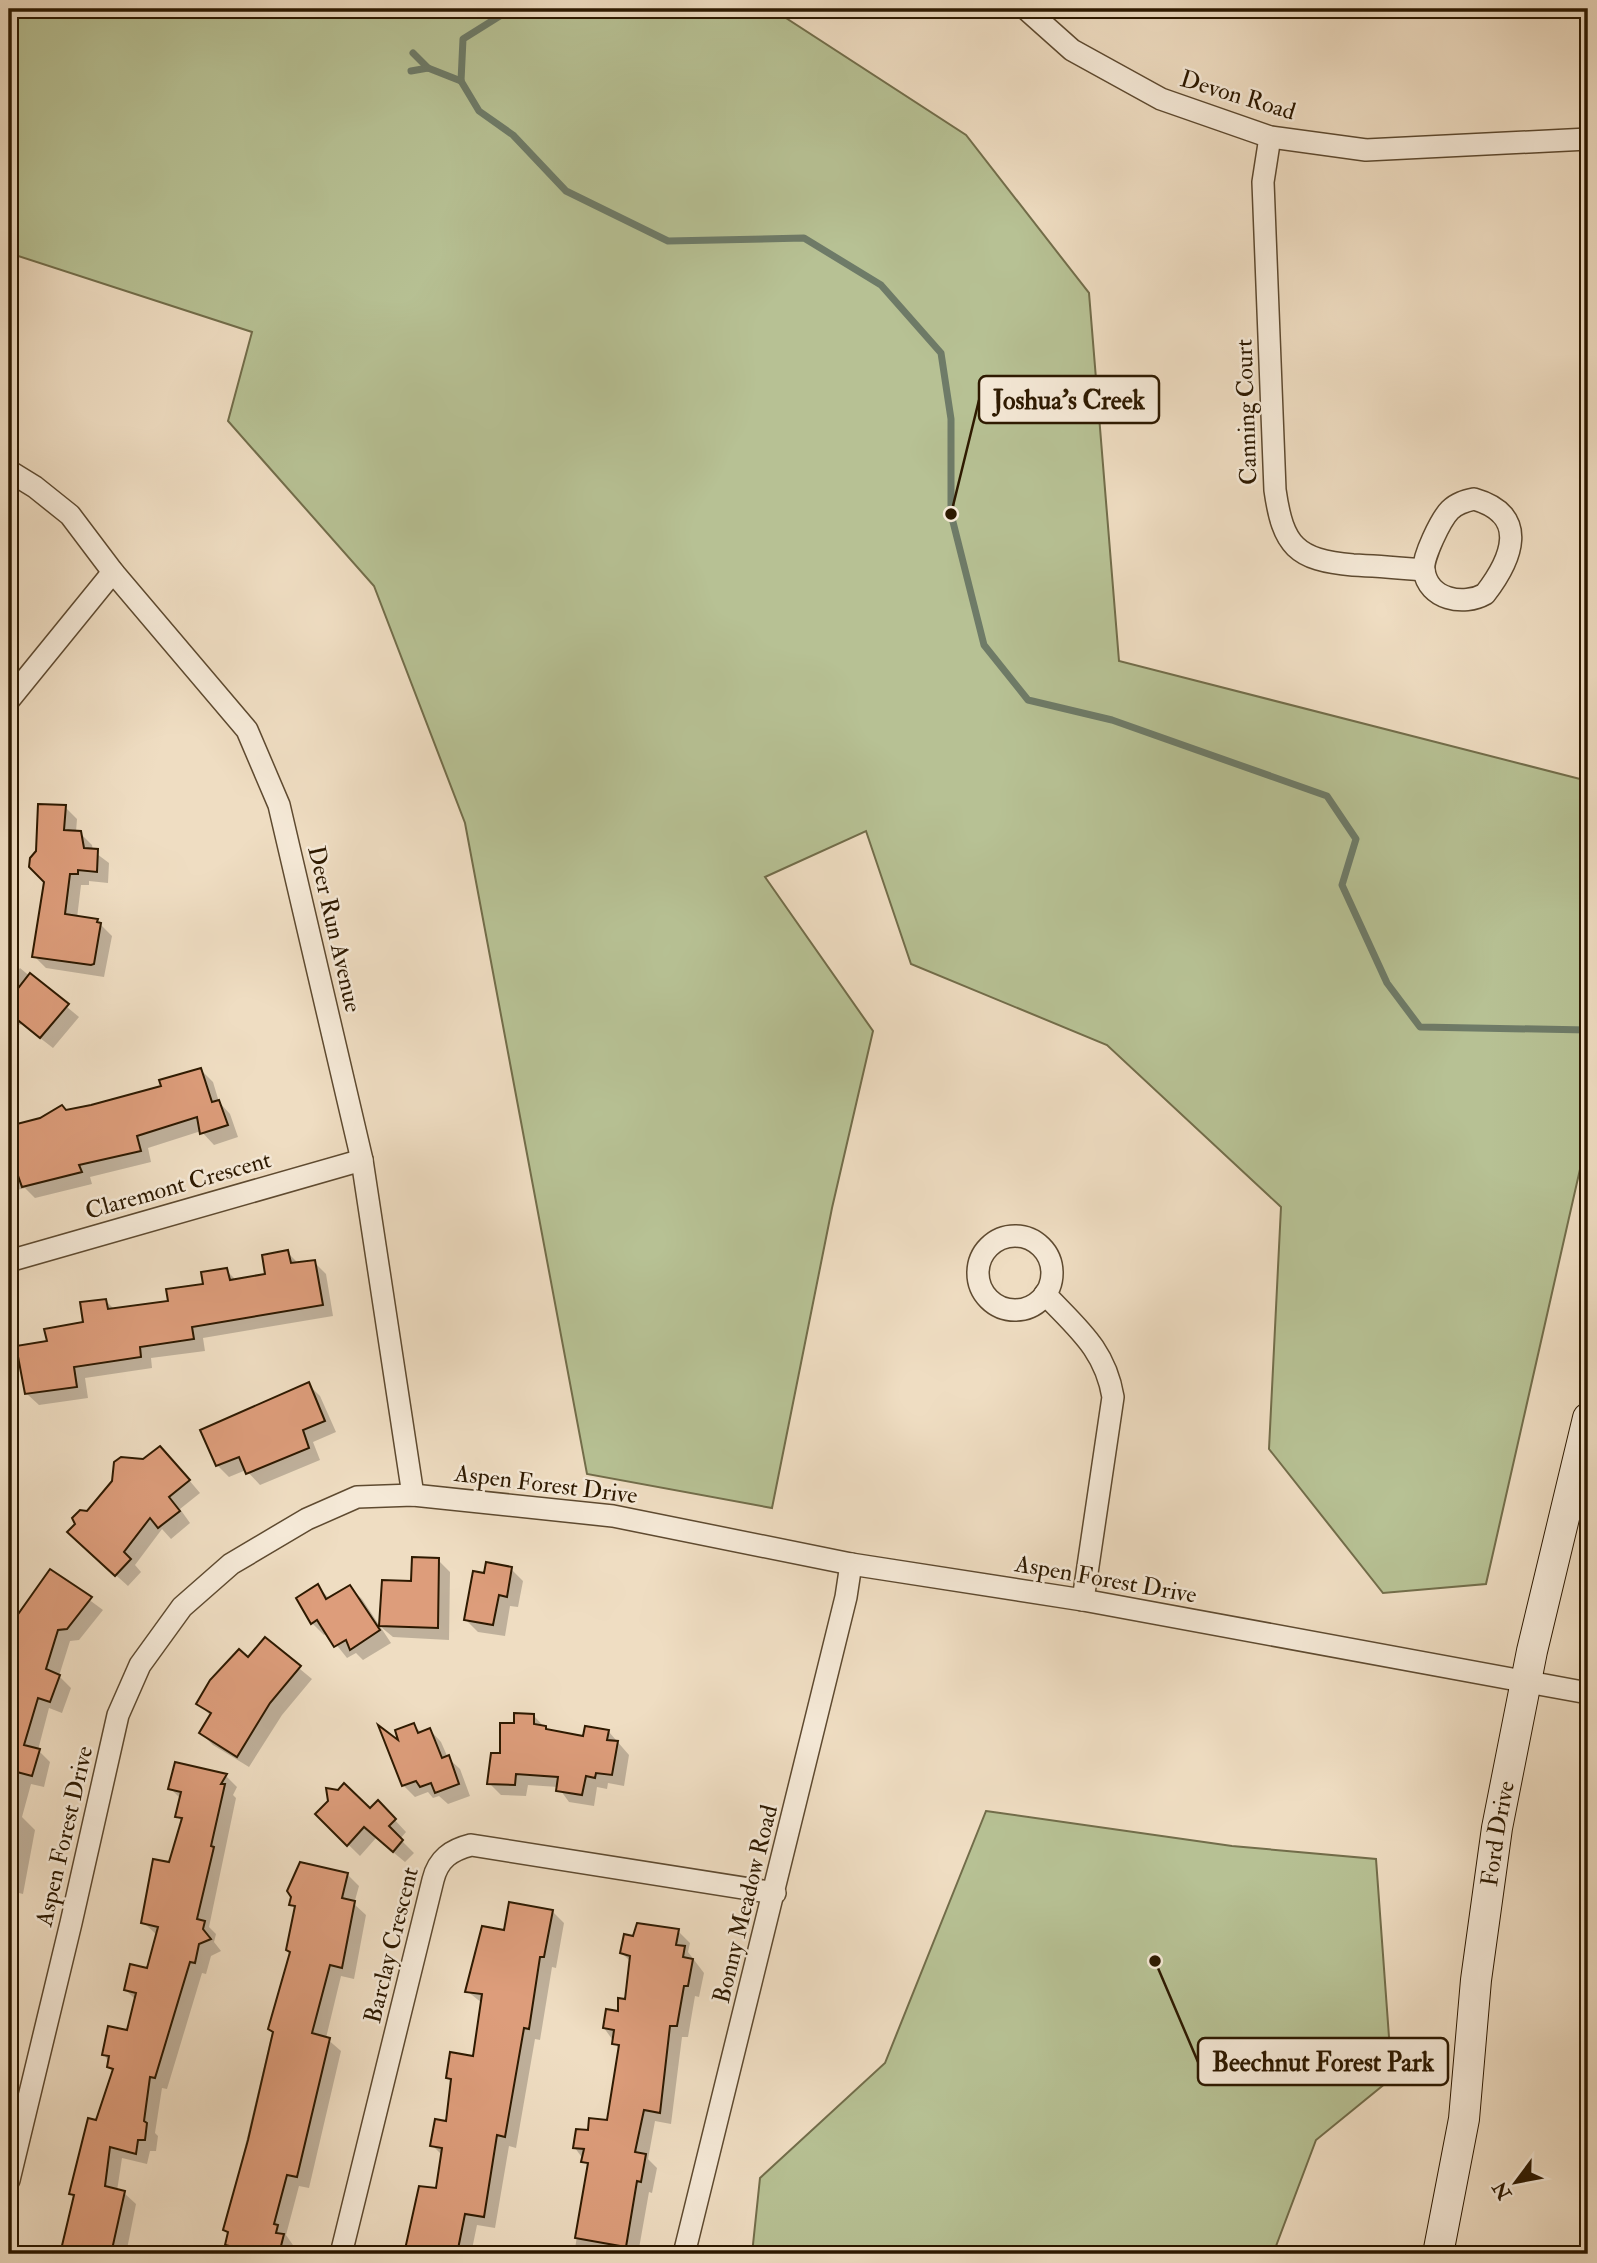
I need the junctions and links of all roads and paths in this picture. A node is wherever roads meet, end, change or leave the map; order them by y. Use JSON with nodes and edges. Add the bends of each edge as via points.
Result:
{"nodes":[{"id":1,"x":1026,"y":9,"type":"edge"},
{"id":2,"x":1270,"y":137,"type":"junction"},
{"id":3,"x":1588,"y":139,"type":"edge"},
{"id":4,"x":9,"y":471,"type":"edge"},
{"id":5,"x":1424,"y":570,"type":"junction"},
{"id":6,"x":113,"y":572,"type":"junction"},
{"id":7,"x":9,"y":700,"type":"edge"},
{"id":8,"x":362,"y":1160,"type":"junction"},
{"id":9,"x":9,"y":1261,"type":"edge"},
{"id":10,"x":1045,"y":1294,"type":"dead end"},
{"id":11,"x":1588,"y":1418,"type":"edge"},
{"id":12,"x":413,"y":1494,"type":"junction"},
{"id":13,"x":851,"y":1564,"type":"junction"},
{"id":14,"x":1083,"y":1600,"type":"junction"},
{"id":15,"x":1526,"y":1683,"type":"junction"},
{"id":16,"x":1588,"y":1693,"type":"edge"},
{"id":17,"x":775,"y":1893,"type":"junction"},
{"id":18,"x":9,"y":2180,"type":"edge"},
{"id":19,"x":341,"y":2254,"type":"edge"},
{"id":20,"x":684,"y":2254,"type":"edge"},
{"id":21,"x":1438,"y":2254,"type":"edge"}],
"edges":[{"from":1,"to":2,"type":"street","name":"Devon Road","via":[[1072,50],[1161,99]]},
{"from":2,"to":3,"type":"street","name":"Devon Road","via":[[1366,150]]},
{"from":2,"to":5,"type":"street","name":"Canning Court","via":[[1263,182],[1279,520],[1301,552],[1321,562]]},
{"from":4,"to":6,"type":"street","name":"Deer Run Avenue","via":[[69,515]]},
{"from":5,"to":5,"type":"street","via":[[1428,581],[1451,600],[1475,600],[1491,587],[1512,538],[1511,527],[1488,503],[1462,502],[1442,520]]},
{"from":6,"to":7,"type":"street"},
{"from":6,"to":8,"type":"street","name":"Deer Run Avenue","via":[[247,730],[262,760],[279,805]]},
{"from":8,"to":9,"type":"street","name":"Claremont Crescent"},
{"from":8,"to":12,"type":"street","name":"Deer Run Avenue"},
{"from":10,"to":14,"type":"street","via":[[1096,1347],[1109,1371],[1113,1396]]},
{"from":11,"to":15,"type":"main road","name":"Ford Drive"},
{"from":12,"to":13,"type":"street","name":"Aspen Forest Drive","via":[[613,1516]]},
{"from":12,"to":18,"type":"street","name":"Aspen Forest Drive","via":[[357,1497],[267,1540],[181,1607],[139,1665],[118,1715]]},
{"from":13,"to":14,"type":"street","name":"Aspen Forest Drive"},
{"from":13,"to":17,"type":"street","name":"Bonny Meadow Road"},
{"from":14,"to":15,"type":"street","name":"Aspen Forest Drive"},
{"from":15,"to":16,"type":"street","name":"Aspen Forest Drive"},
{"from":15,"to":21,"type":"main road","name":"Ford Drive","via":[[1497,1828],[1476,1980],[1464,2119]]},
{"from":17,"to":19,"type":"street","name":"Barclay Crescent","via":[[471,1845],[442,1859],[435,1868]]},
{"from":17,"to":20,"type":"street","name":"Bonny Meadow Road"}]}
